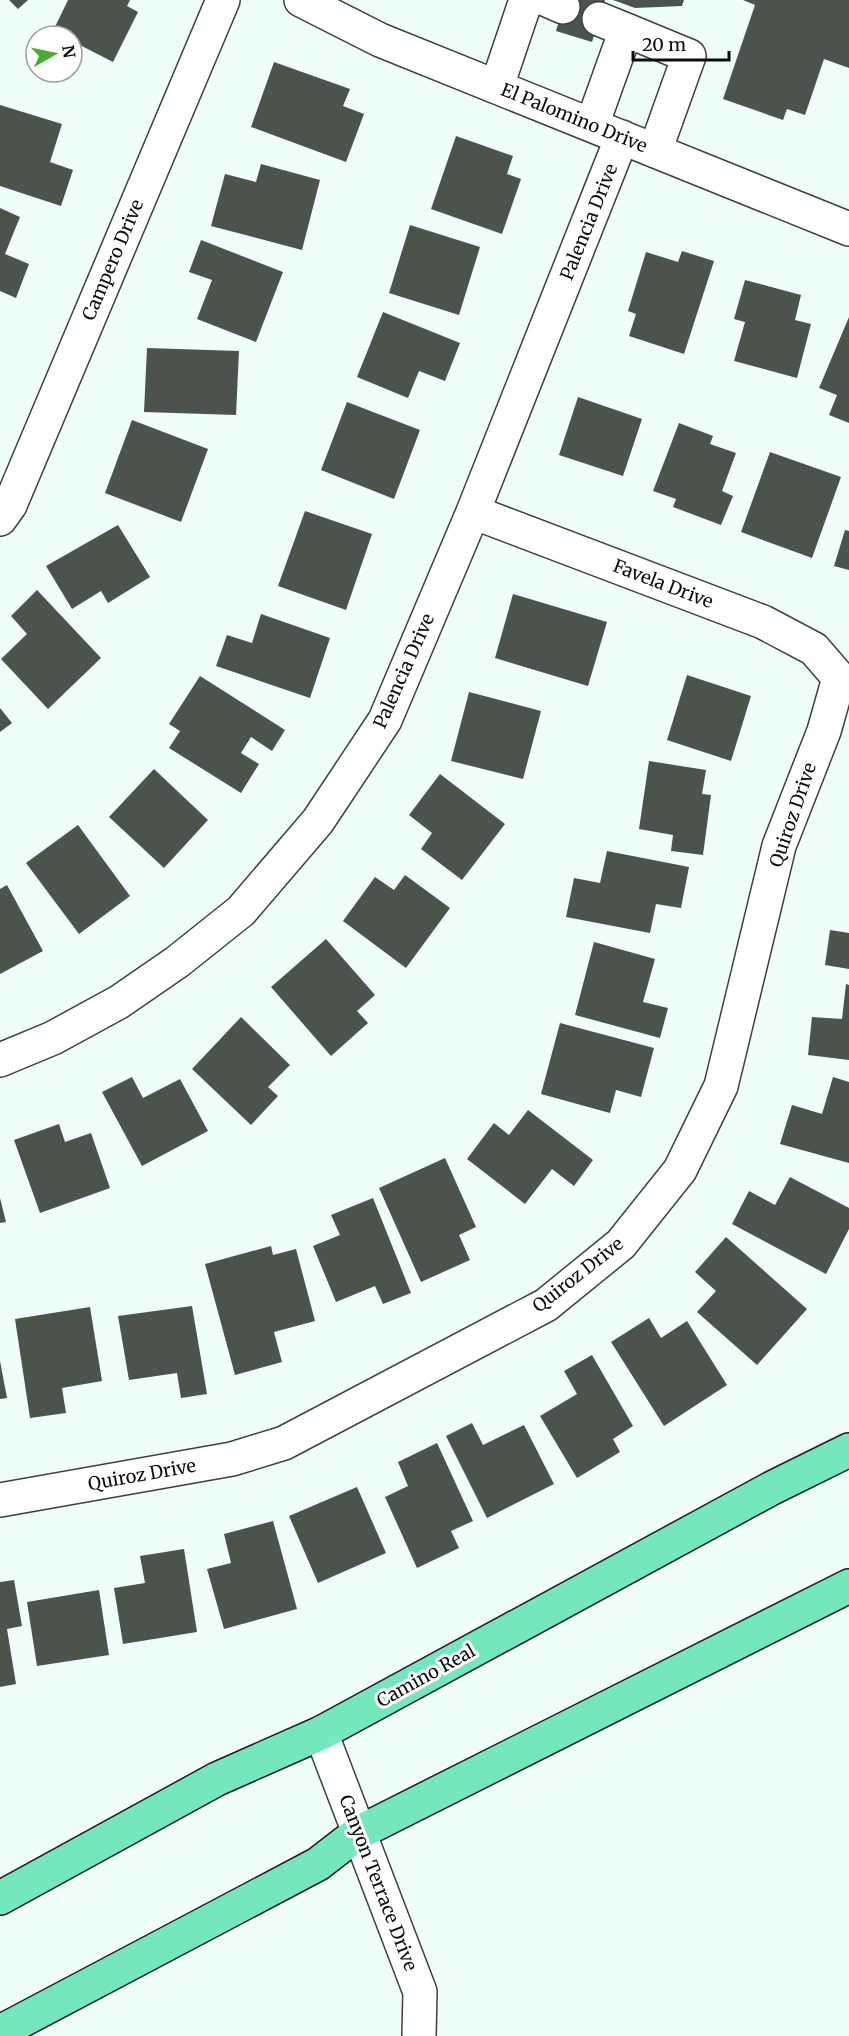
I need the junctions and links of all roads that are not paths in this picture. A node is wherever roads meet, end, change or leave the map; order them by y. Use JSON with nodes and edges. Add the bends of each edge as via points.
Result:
{"nodes":[{"id":1,"x":222,"y":0,"type":"edge"},
{"id":2,"x":301,"y":0,"type":"edge"},
{"id":3,"x":526,"y":0,"type":"edge"},
{"id":4,"x":497,"y":86,"type":"junction"},
{"id":5,"x":592,"y":125,"type":"junction"},
{"id":6,"x":622,"y":137,"type":"junction"},
{"id":7,"x":655,"y":151,"type":"junction"},
{"id":8,"x":849,"y":229,"type":"edge"},
{"id":9,"x":473,"y":512,"type":"junction"},
{"id":10,"x":0,"y":519,"type":"edge"},
{"id":11,"x":839,"y":678,"type":"joint"},
{"id":12,"x":0,"y":1060,"type":"edge"},
{"id":13,"x":849,"y":1450,"type":"edge"},
{"id":14,"x":0,"y":1500,"type":"edge"},
{"id":15,"x":849,"y":1586,"type":"edge"},
{"id":16,"x":321,"y":1733,"type":"junction"},
{"id":17,"x":358,"y":1833,"type":"junction"},
{"id":18,"x":0,"y":1898,"type":"edge"},
{"id":19,"x":0,"y":2032,"type":"edge"},
{"id":20,"x":418,"y":2036,"type":"edge"}],
"edges":[{"from":1,"to":10,"type":"street","name":"Campero Drive","via":[[10,506]]},
{"from":2,"to":4,"type":"street","name":"El Palomino Drive","via":[[380,40]]},
{"from":3,"to":4,"type":"street"},
{"from":4,"to":5,"type":"street","name":"El Palomino Drive"},
{"from":5,"to":6,"type":"street","name":"El Palomino Drive"},
{"from":5,"to":7,"type":"street","via":[[613,25],[689,56]]},
{"from":6,"to":7,"type":"street","name":"El Palomino Drive"},
{"from":6,"to":9,"type":"street","name":"Palencia Drive"},
{"from":7,"to":8,"type":"street","name":"El Palomino Drive"},
{"from":9,"to":11,"type":"street","name":"Favela Drive","via":[[763,622],[814,649]]},
{"from":9,"to":12,"type":"street","name":"Palencia Drive","via":[[385,720],[318,821],[248,902],[177,962],[119,1002],[53,1038]]},
{"from":11,"to":14,"type":"street","name":"Quiroz Drive","via":[[825,731],[779,846],[721,1086],[680,1170],[621,1244],[546,1305],[284,1443],[232,1460]]},
{"from":13,"to":16,"type":"main road","name":"Camino Real"},
{"from":15,"to":17,"type":"main road"},
{"from":16,"to":17,"type":"street","name":"Canyon Terrace Drive"},
{"from":16,"to":18,"type":"main road","name":"Camino Real","via":[[218,1779]]},
{"from":17,"to":19,"type":"main road","via":[[318,1864]]},
{"from":17,"to":20,"type":"street","name":"Canyon Terrace Drive","via":[[420,1992]]}]}
